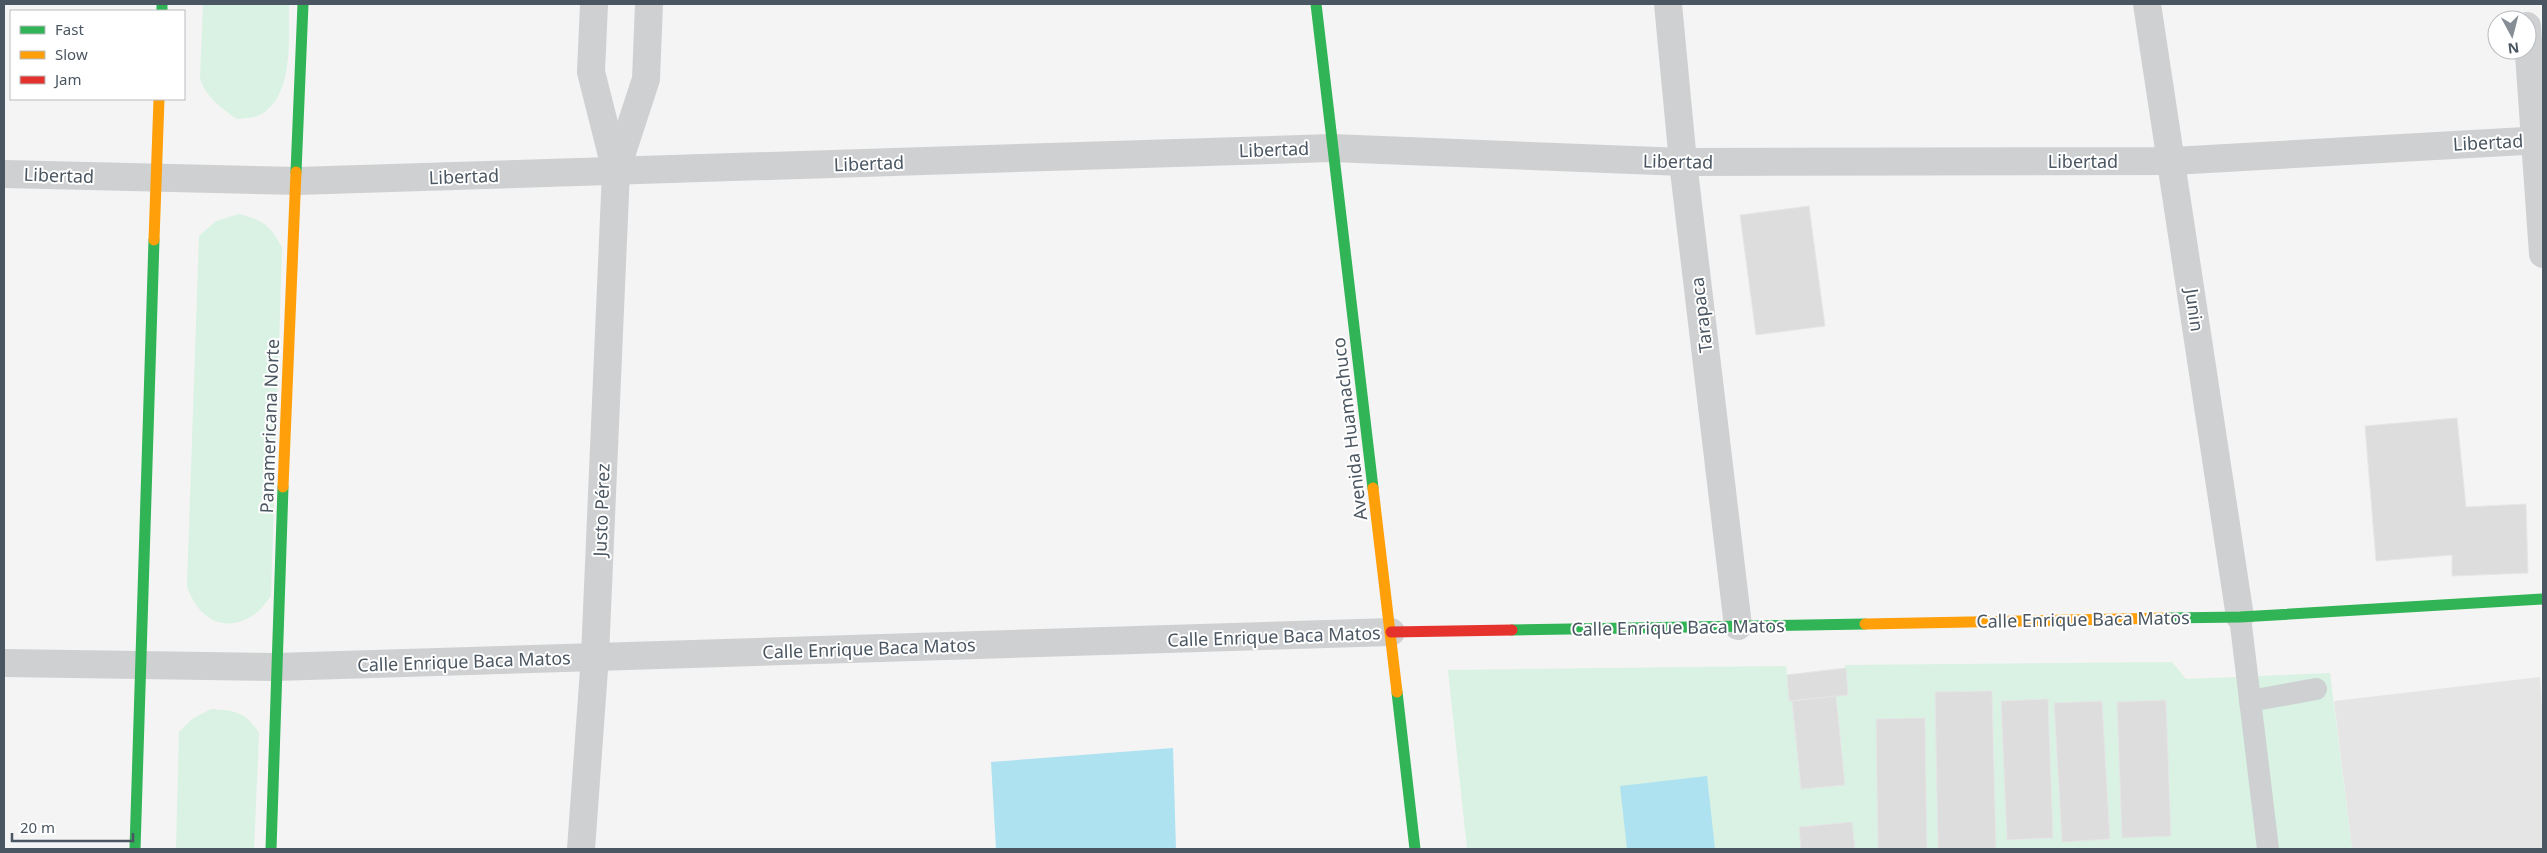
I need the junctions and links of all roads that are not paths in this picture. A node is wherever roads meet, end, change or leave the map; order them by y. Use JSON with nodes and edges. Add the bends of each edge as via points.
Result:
{"nodes":[{"id":1,"x":303,"y":4,"type":"edge"},
{"id":2,"x":594,"y":4,"type":"edge"},
{"id":3,"x":650,"y":4,"type":"edge"},
{"id":4,"x":1316,"y":4,"type":"edge"},
{"id":5,"x":1668,"y":4,"type":"edge"},
{"id":6,"x":2147,"y":4,"type":"edge"},
{"id":7,"x":2531,"y":60,"type":"edge"},
{"id":8,"x":159,"y":100,"type":"edge"},
{"id":9,"x":2540,"y":140,"type":"edge"},
{"id":10,"x":1332,"y":148,"type":"junction"},
{"id":11,"x":2173,"y":161,"type":"junction"},
{"id":12,"x":1683,"y":162,"type":"junction"},
{"id":13,"x":616,"y":171,"type":"junction"},
{"id":14,"x":4,"y":174,"type":"edge"},
{"id":15,"x":156,"y":178,"type":"junction"},
{"id":16,"x":297,"y":180,"type":"junction"},
{"id":17,"x":2543,"y":254,"type":"edge"},
{"id":18,"x":2543,"y":599,"type":"edge"},
{"id":19,"x":2240,"y":617,"type":"junction"},
{"id":20,"x":1738,"y":626,"type":"junction"},
{"id":21,"x":1391,"y":632,"type":"junction"},
{"id":22,"x":595,"y":656,"type":"junction"},
{"id":23,"x":4,"y":663,"type":"edge"},
{"id":24,"x":141,"y":666,"type":"junction"},
{"id":25,"x":276,"y":667,"type":"junction"},
{"id":26,"x":2316,"y":689,"type":"dead end"},
{"id":27,"x":2250,"y":701,"type":"junction"},
{"id":28,"x":135,"y":849,"type":"edge"},
{"id":29,"x":271,"y":849,"type":"edge"},
{"id":30,"x":581,"y":849,"type":"edge"},
{"id":31,"x":1415,"y":849,"type":"edge"},
{"id":32,"x":2268,"y":849,"type":"edge"}],
"edges":[{"from":1,"to":16,"type":"main road","name":"Panamericana Norte"},
{"from":2,"to":13,"type":"street","name":"Justo Pérez","via":[[591,72]]},
{"from":3,"to":13,"type":"street","name":"Justo Pérez","via":[[646,79]]},
{"from":4,"to":10,"type":"main road","name":"Avenida Huamachuco"},
{"from":5,"to":12,"type":"street","name":"Tarapaca"},
{"from":6,"to":11,"type":"street","name":"Junin"},
{"from":7,"to":9,"type":"street"},
{"from":8,"to":15,"type":"main road"},
{"from":9,"to":11,"type":"street","name":"Libertad"},
{"from":9,"to":17,"type":"street"},
{"from":10,"to":12,"type":"street","name":"Libertad"},
{"from":10,"to":13,"type":"street","name":"Libertad"},
{"from":10,"to":21,"type":"main road","name":"Avenida Huamachuco"},
{"from":11,"to":12,"type":"street","name":"Libertad"},
{"from":11,"to":19,"type":"street","name":"Junin"},
{"from":12,"to":20,"type":"street","name":"Tarapaca"},
{"from":13,"to":16,"type":"street","name":"Libertad"},
{"from":13,"to":22,"type":"street","name":"Justo Pérez"},
{"from":14,"to":15,"type":"street","name":"Libertad"},
{"from":15,"to":16,"type":"street","name":"Libertad"},
{"from":15,"to":24,"type":"main road"},
{"from":16,"to":25,"type":"main road","name":"Panamericana Norte"},
{"from":18,"to":19,"type":"main road","name":"Calle Enrique Baca Matos"},
{"from":19,"to":20,"type":"main road","name":"Calle Enrique Baca Matos"},
{"from":19,"to":27,"type":"lane"},
{"from":20,"to":21,"type":"main road","name":"Calle Enrique Baca Matos"},
{"from":21,"to":22,"type":"street","name":"Calle Enrique Baca Matos"},
{"from":21,"to":31,"type":"main road","name":"Avenida Huamachuco"},
{"from":22,"to":25,"type":"street","name":"Calle Enrique Baca Matos"},
{"from":22,"to":30,"type":"street","name":"Justo Pérez"},
{"from":23,"to":24,"type":"street","name":"Calle Enrique Baca Matos"},
{"from":24,"to":25,"type":"street","name":"Calle Enrique Baca Matos"},
{"from":24,"to":28,"type":"main road"},
{"from":25,"to":29,"type":"main road","name":"Panamericana Norte"},
{"from":26,"to":27,"type":"lane"},
{"from":27,"to":32,"type":"lane"}]}
